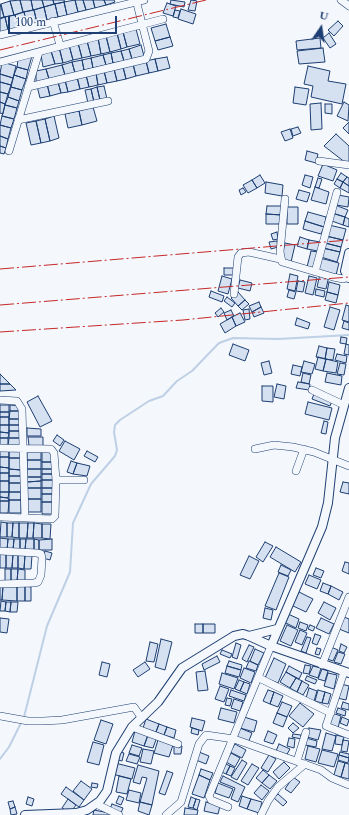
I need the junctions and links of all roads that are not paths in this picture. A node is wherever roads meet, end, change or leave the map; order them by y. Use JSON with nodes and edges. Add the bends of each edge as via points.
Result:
{"nodes":[{"id":1,"x":144,"y":0,"type":"edge"},
{"id":2,"x":341,"y":0,"type":"edge"},
{"id":3,"x":136,"y":1,"type":"edge"},
{"id":4,"x":349,"y":6,"type":"edge"},
{"id":5,"x":163,"y":19,"type":"dead end"},
{"id":6,"x":53,"y":21,"type":"junction"},
{"id":7,"x":142,"y":25,"type":"junction"},
{"id":8,"x":0,"y":35,"type":"edge"},
{"id":9,"x":60,"y":45,"type":"junction"},
{"id":10,"x":39,"y":52,"type":"junction"},
{"id":11,"x":0,"y":62,"type":"edge"},
{"id":12,"x":28,"y":86,"type":"junction"},
{"id":13,"x":108,"y":101,"type":"dead end"},
{"id":14,"x":18,"y":120,"type":"junction"},
{"id":15,"x":10,"y":151,"type":"dead end"},
{"id":16,"x":319,"y":161,"type":"dead end"},
{"id":17,"x":349,"y":165,"type":"edge"},
{"id":18,"x":337,"y":192,"type":"dead end"},
{"id":19,"x":285,"y":199,"type":"dead end"},
{"id":20,"x":349,"y":253,"type":"edge"},
{"id":21,"x":280,"y":259,"type":"junction"},
{"id":22,"x":315,"y":272,"type":"junction"},
{"id":23,"x":349,"y":278,"type":"edge"},
{"id":24,"x":234,"y":294,"type":"dead end"},
{"id":25,"x":349,"y":388,"type":"edge"},
{"id":26,"x":312,"y":390,"type":"dead end"},
{"id":27,"x":0,"y":400,"type":"edge"},
{"id":28,"x":344,"y":405,"type":"junction"},
{"id":29,"x":0,"y":448,"type":"edge"},
{"id":30,"x":24,"y":448,"type":"junction"},
{"id":31,"x":256,"y":448,"type":"dead end"},
{"id":32,"x":304,"y":449,"type":"junction"},
{"id":33,"x":332,"y":460,"type":"junction"},
{"id":34,"x":349,"y":466,"type":"edge"},
{"id":35,"x":296,"y":471,"type":"dead end"},
{"id":36,"x":56,"y":480,"type":"junction"},
{"id":37,"x":84,"y":480,"type":"dead end"},
{"id":38,"x":0,"y":518,"type":"edge"},
{"id":39,"x":25,"y":518,"type":"junction"},
{"id":40,"x":0,"y":551,"type":"edge"},
{"id":41,"x":0,"y":584,"type":"edge"},
{"id":42,"x":349,"y":597,"type":"edge"},
{"id":43,"x":346,"y":615,"type":"edge"},
{"id":44,"x":277,"y":629,"type":"junction"},
{"id":45,"x":249,"y":636,"type":"junction"},
{"id":46,"x":271,"y":646,"type":"junction"},
{"id":47,"x":322,"y":665,"type":"junction"},
{"id":48,"x":347,"y":672,"type":"edge"},
{"id":49,"x":258,"y":678,"type":"junction"},
{"id":50,"x":331,"y":713,"type":"junction"},
{"id":51,"x":0,"y":716,"type":"edge"},
{"id":52,"x":141,"y":717,"type":"junction"},
{"id":53,"x":132,"y":727,"type":"junction"},
{"id":54,"x":306,"y":732,"type":"dead end"},
{"id":55,"x":349,"y":735,"type":"edge"},
{"id":56,"x":234,"y":739,"type":"junction"},
{"id":57,"x":178,"y":744,"type":"dead end"},
{"id":58,"x":297,"y":761,"type":"junction"},
{"id":59,"x":305,"y":764,"type":"junction"},
{"id":60,"x":349,"y":785,"type":"edge"},
{"id":61,"x":96,"y":804,"type":"junction"},
{"id":62,"x":228,"y":807,"type":"dead end"},
{"id":63,"x":25,"y":815,"type":"edge"},
{"id":64,"x":70,"y":815,"type":"edge"},
{"id":65,"x":119,"y":815,"type":"edge"},
{"id":66,"x":166,"y":815,"type":"edge"},
{"id":67,"x":261,"y":815,"type":"edge"}],
"edges":[{"from":1,"to":3,"type":"street"},
{"from":2,"to":4,"type":"street"},
{"from":3,"to":6,"type":"street"},
{"from":3,"to":7,"type":"street"},
{"from":5,"to":7,"type":"street"},
{"from":6,"to":8,"type":"street"},
{"from":6,"to":9,"type":"street"},
{"from":7,"to":9,"type":"street"},
{"from":7,"to":12,"type":"street","via":[[149,51],[146,59]]},
{"from":9,"to":10,"type":"street"},
{"from":10,"to":11,"type":"street"},
{"from":10,"to":12,"type":"street"},
{"from":12,"to":14,"type":"street"},
{"from":13,"to":14,"type":"street"},
{"from":14,"to":15,"type":"street"},
{"from":16,"to":17,"type":"street"},
{"from":18,"to":22,"type":"street"},
{"from":19,"to":21,"type":"street"},
{"from":20,"to":23,"type":"street","via":[[345,271]]},
{"from":21,"to":22,"type":"street","via":[[286,264]]},
{"from":21,"to":24,"type":"street","via":[[241,252],[238,257]]},
{"from":22,"to":23,"type":"street"},
{"from":25,"to":28,"type":"street"},
{"from":26,"to":28,"type":"street"},
{"from":27,"to":30,"type":"street","via":[[17,401],[21,405]]},
{"from":28,"to":33,"type":"street"},
{"from":29,"to":30,"type":"street"},
{"from":30,"to":36,"type":"street","via":[[54,450]]},
{"from":30,"to":39,"type":"street"},
{"from":31,"to":32,"type":"street","via":[[274,445]]},
{"from":32,"to":33,"type":"street"},
{"from":32,"to":35,"type":"street"},
{"from":33,"to":34,"type":"street"},
{"from":33,"to":44,"type":"street","via":[[328,503],[322,527]]},
{"from":36,"to":37,"type":"street"},
{"from":36,"to":39,"type":"street","via":[[54,517]]},
{"from":38,"to":39,"type":"street"},
{"from":40,"to":41,"type":"street","via":[[37,553],[41,554],[42,558],[38,582]]},
{"from":42,"to":43,"type":"street"},
{"from":43,"to":47,"type":"street"},
{"from":44,"to":45,"type":"street"},
{"from":44,"to":46,"type":"street"},
{"from":45,"to":46,"type":"street"},
{"from":45,"to":52,"type":"street","via":[[234,636],[187,664],[158,702]]},
{"from":46,"to":47,"type":"street"},
{"from":46,"to":49,"type":"street"},
{"from":47,"to":48,"type":"street"},
{"from":48,"to":50,"type":"street"},
{"from":49,"to":50,"type":"street"},
{"from":49,"to":56,"type":"street"},
{"from":50,"to":55,"type":"street","via":[[327,728]]},
{"from":51,"to":52,"type":"street","via":[[28,721],[62,720],[133,707]]},
{"from":52,"to":53,"type":"street"},
{"from":53,"to":57,"type":"street"},
{"from":53,"to":61,"type":"street","via":[[116,753],[107,791]]},
{"from":54,"to":58,"type":"street"},
{"from":56,"to":58,"type":"street"},
{"from":56,"to":62,"type":"street","via":[[209,797]]},
{"from":56,"to":66,"type":"street","via":[[209,734],[202,737],[180,802]]},
{"from":58,"to":59,"type":"street"},
{"from":59,"to":60,"type":"street"},
{"from":59,"to":67,"type":"street","via":[[278,787]]},
{"from":61,"to":64,"type":"street","via":[[87,810]]},
{"from":61,"to":65,"type":"street"},
{"from":63,"to":64,"type":"street"}]}
